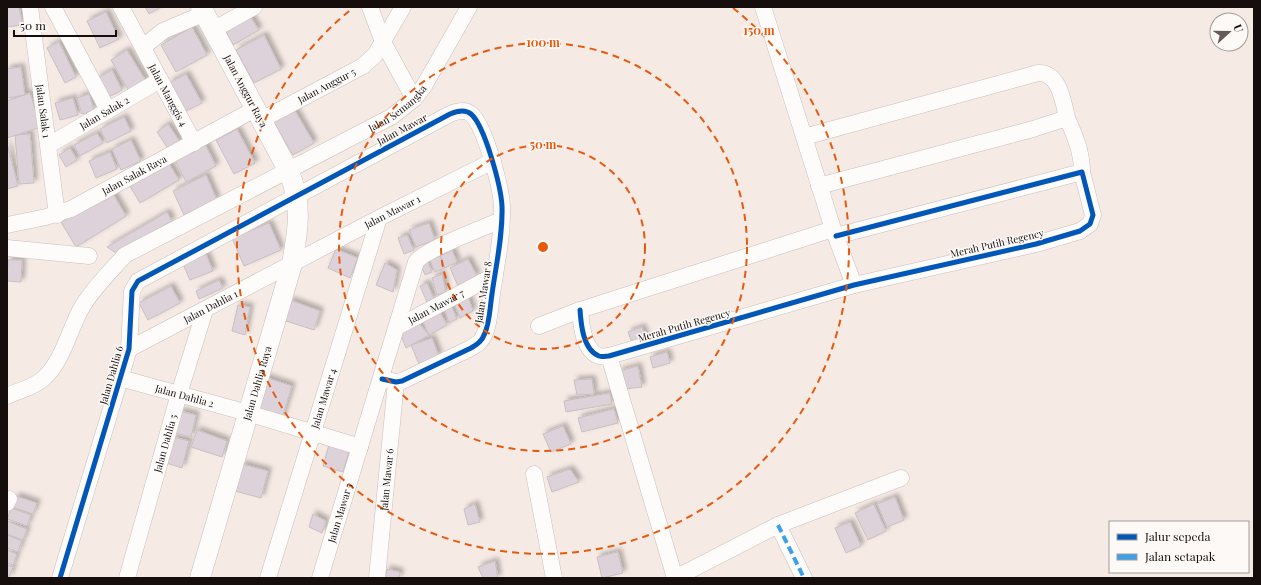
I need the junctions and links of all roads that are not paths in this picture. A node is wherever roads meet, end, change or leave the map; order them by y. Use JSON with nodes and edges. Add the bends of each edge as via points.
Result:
{"nodes":[{"id":1,"x":30,"y":7,"type":"edge"},
{"id":2,"x":54,"y":7,"type":"edge"},
{"id":3,"x":121,"y":7,"type":"edge"},
{"id":4,"x":254,"y":7,"type":"edge"},
{"id":5,"x":370,"y":7,"type":"edge"},
{"id":6,"x":403,"y":7,"type":"edge"},
{"id":7,"x":469,"y":7,"type":"edge"},
{"id":8,"x":763,"y":7,"type":"edge"},
{"id":9,"x":207,"y":17,"type":"edge"},
{"id":10,"x":383,"y":42,"type":"junction"},
{"id":11,"x":142,"y":47,"type":"junction"},
{"id":12,"x":160,"y":80,"type":"junction"},
{"id":13,"x":414,"y":99,"type":"junction"},
{"id":14,"x":108,"y":110,"type":"junction"},
{"id":15,"x":258,"y":114,"type":"junction"},
{"id":16,"x":1067,"y":118,"type":"junction"},
{"id":17,"x":804,"y":137,"type":"junction"},
{"id":18,"x":194,"y":143,"type":"junction"},
{"id":19,"x":49,"y":145,"type":"junction"},
{"id":20,"x":493,"y":161,"type":"junction"},
{"id":21,"x":1082,"y":172,"type":"junction"},
{"id":22,"x":293,"y":181,"type":"junction"},
{"id":23,"x":819,"y":186,"type":"junction"},
{"id":24,"x":56,"y":215,"type":"junction"},
{"id":25,"x":379,"y":218,"type":"junction"},
{"id":26,"x":502,"y":220,"type":"junction"},
{"id":27,"x":7,"y":225,"type":"edge"},
{"id":28,"x":834,"y":232,"type":"junction"},
{"id":29,"x":7,"y":248,"type":"edge"},
{"id":30,"x":89,"y":256,"type":"dead end"},
{"id":31,"x":292,"y":264,"type":"junction"},
{"id":32,"x":495,"y":275,"type":"junction"},
{"id":33,"x":854,"y":286,"type":"junction"},
{"id":34,"x":206,"y":310,"type":"junction"},
{"id":35,"x":580,"y":310,"type":"junction"},
{"id":36,"x":398,"y":326,"type":"junction"},
{"id":37,"x":539,"y":326,"type":"dead end"},
{"id":38,"x":129,"y":349,"type":"junction"},
{"id":39,"x":609,"y":356,"type":"junction"},
{"id":40,"x":120,"y":378,"type":"junction"},
{"id":41,"x":389,"y":380,"type":"junction"},
{"id":42,"x":179,"y":394,"type":"junction"},
{"id":43,"x":7,"y":396,"type":"edge"},
{"id":44,"x":248,"y":413,"type":"junction"},
{"id":45,"x":313,"y":432,"type":"junction"},
{"id":46,"x":360,"y":447,"type":"junction"},
{"id":47,"x":534,"y":474,"type":"dead end"},
{"id":48,"x":901,"y":478,"type":"dead end"},
{"id":49,"x":778,"y":526,"type":"junction"},
{"id":50,"x":60,"y":578,"type":"edge"},
{"id":51,"x":127,"y":578,"type":"edge"},
{"id":52,"x":200,"y":578,"type":"edge"},
{"id":53,"x":268,"y":578,"type":"edge"},
{"id":54,"x":320,"y":578,"type":"edge"},
{"id":55,"x":377,"y":578,"type":"edge"},
{"id":56,"x":554,"y":578,"type":"edge"},
{"id":57,"x":675,"y":578,"type":"edge"},
{"id":58,"x":804,"y":578,"type":"edge"}],
"edges":[{"from":1,"to":19,"type":"street","name":"Jalan Salak 1"},
{"from":2,"to":14,"type":"street"},
{"from":3,"to":11,"type":"street","name":"Jalan Manggis 4"},
{"from":4,"to":9,"type":"street"},
{"from":5,"to":10,"type":"street"},
{"from":6,"to":10,"type":"street","name":"Jalan Anggur 5"},
{"from":7,"to":13,"type":"street","name":"Jalan Semangka"},
{"from":8,"to":17,"type":"street"},
{"from":9,"to":11,"type":"street","via":[[163,31]]},
{"from":9,"to":15,"type":"street","name":"Jalan Anggur Raya"},
{"from":10,"to":13,"type":"street"},
{"from":10,"to":15,"type":"street","name":"Jalan Anggur 5","via":[[375,55],[363,66]]},
{"from":11,"to":12,"type":"street","name":"Jalan Manggis 4"},
{"from":12,"to":14,"type":"street","name":"Jalan Salak 2"},
{"from":12,"to":18,"type":"street","name":"Jalan Manggis 4"},
{"from":13,"to":22,"type":"street","name":"Jalan Semangka"},
{"from":14,"to":19,"type":"street","name":"Jalan Salak 2"},
{"from":15,"to":18,"type":"street","name":"Jalan Salak Raya"},
{"from":15,"to":22,"type":"street","name":"Jalan Anggur Raya"},
{"from":16,"to":17,"type":"street","name":"Merah Putih Regency","via":[[1054,78],[1046,72]]},
{"from":16,"to":21,"type":"street","name":"Merah Putih Regency","via":[[1082,158]]},
{"from":16,"to":23,"type":"street"},
{"from":17,"to":23,"type":"street"},
{"from":18,"to":24,"type":"street","name":"Jalan Salak Raya"},
{"from":19,"to":24,"type":"street","name":"Jalan Salak 1"},
{"from":20,"to":22,"type":"street","name":"Jalan Mawar","via":[[477,122],[470,114],[458,111]]},
{"from":20,"to":25,"type":"street","name":"Jalan Mawar 1"},
{"from":20,"to":26,"type":"street","name":"Jalan Mawar 8","via":[[500,191]]},
{"from":21,"to":28,"type":"street"},
{"from":21,"to":33,"type":"street","name":"Merah Putih Regency","via":[[1093,215],[1090,224],[1080,231],[1036,244]]},
{"from":22,"to":31,"type":"street","name":"Jalan Dahlia Raya","via":[[299,227]]},
{"from":22,"to":38,"type":"street","name":"Jalan Dahlia 6","via":[[138,281],[132,290]]},
{"from":22,"to":43,"type":"street","via":[[125,255],[98,285],[83,307],[49,372],[42,380]]},
{"from":23,"to":28,"type":"street"},
{"from":24,"to":27,"type":"street","name":"Jalan Salak Raya"},
{"from":25,"to":31,"type":"street","name":"Jalan Mawar 1"},
{"from":25,"to":45,"type":"street","name":"Jalan Mawar 4"},
{"from":26,"to":32,"type":"street","name":"Jalan Mawar 8"},
{"from":26,"to":36,"type":"street","via":[[419,258]]},
{"from":28,"to":33,"type":"street"},
{"from":28,"to":35,"type":"street"},
{"from":29,"to":30,"type":"street"},
{"from":31,"to":34,"type":"street","name":"Jalan Dahlia 1"},
{"from":31,"to":44,"type":"street","name":"Jalan Dahlia Raya"},
{"from":32,"to":36,"type":"street","name":"Jalan Mawar 7"},
{"from":32,"to":41,"type":"street","name":"Jalan Mawar 8","via":[[488,322],[481,342],[407,379]]},
{"from":33,"to":39,"type":"street","name":"Merah Putih Regency"},
{"from":34,"to":38,"type":"street","name":"Jalan Dahlia 1"},
{"from":34,"to":42,"type":"street","name":"Jalan Dahlia 5"},
{"from":35,"to":37,"type":"street"},
{"from":35,"to":39,"type":"street","via":[[587,343],[600,356]]},
{"from":36,"to":41,"type":"street"},
{"from":38,"to":40,"type":"street","name":"Jalan Dahlia 6"},
{"from":39,"to":57,"type":"street"},
{"from":40,"to":42,"type":"street","name":"Jalan Dahlia 2"},
{"from":40,"to":50,"type":"street","name":"Jalan Dahlia 6"},
{"from":41,"to":46,"type":"street","name":"Jalan Mawar 5"},
{"from":41,"to":55,"type":"street","name":"Jalan Mawar 6"},
{"from":42,"to":44,"type":"street","name":"Jalan Dahlia 2"},
{"from":42,"to":51,"type":"street","name":"Jalan Dahlia 5"},
{"from":44,"to":45,"type":"street","name":"Jalan Dahlia 2"},
{"from":44,"to":52,"type":"street","name":"Jalan Dahlia Raya"},
{"from":45,"to":46,"type":"street","name":"Jalan Dahlia 2"},
{"from":45,"to":53,"type":"street","name":"Jalan Mawar 4"},
{"from":46,"to":54,"type":"street","name":"Jalan Mawar 5"},
{"from":47,"to":56,"type":"street"},
{"from":48,"to":49,"type":"street"},
{"from":49,"to":57,"type":"street"},
{"from":49,"to":58,"type":"street"}]}
